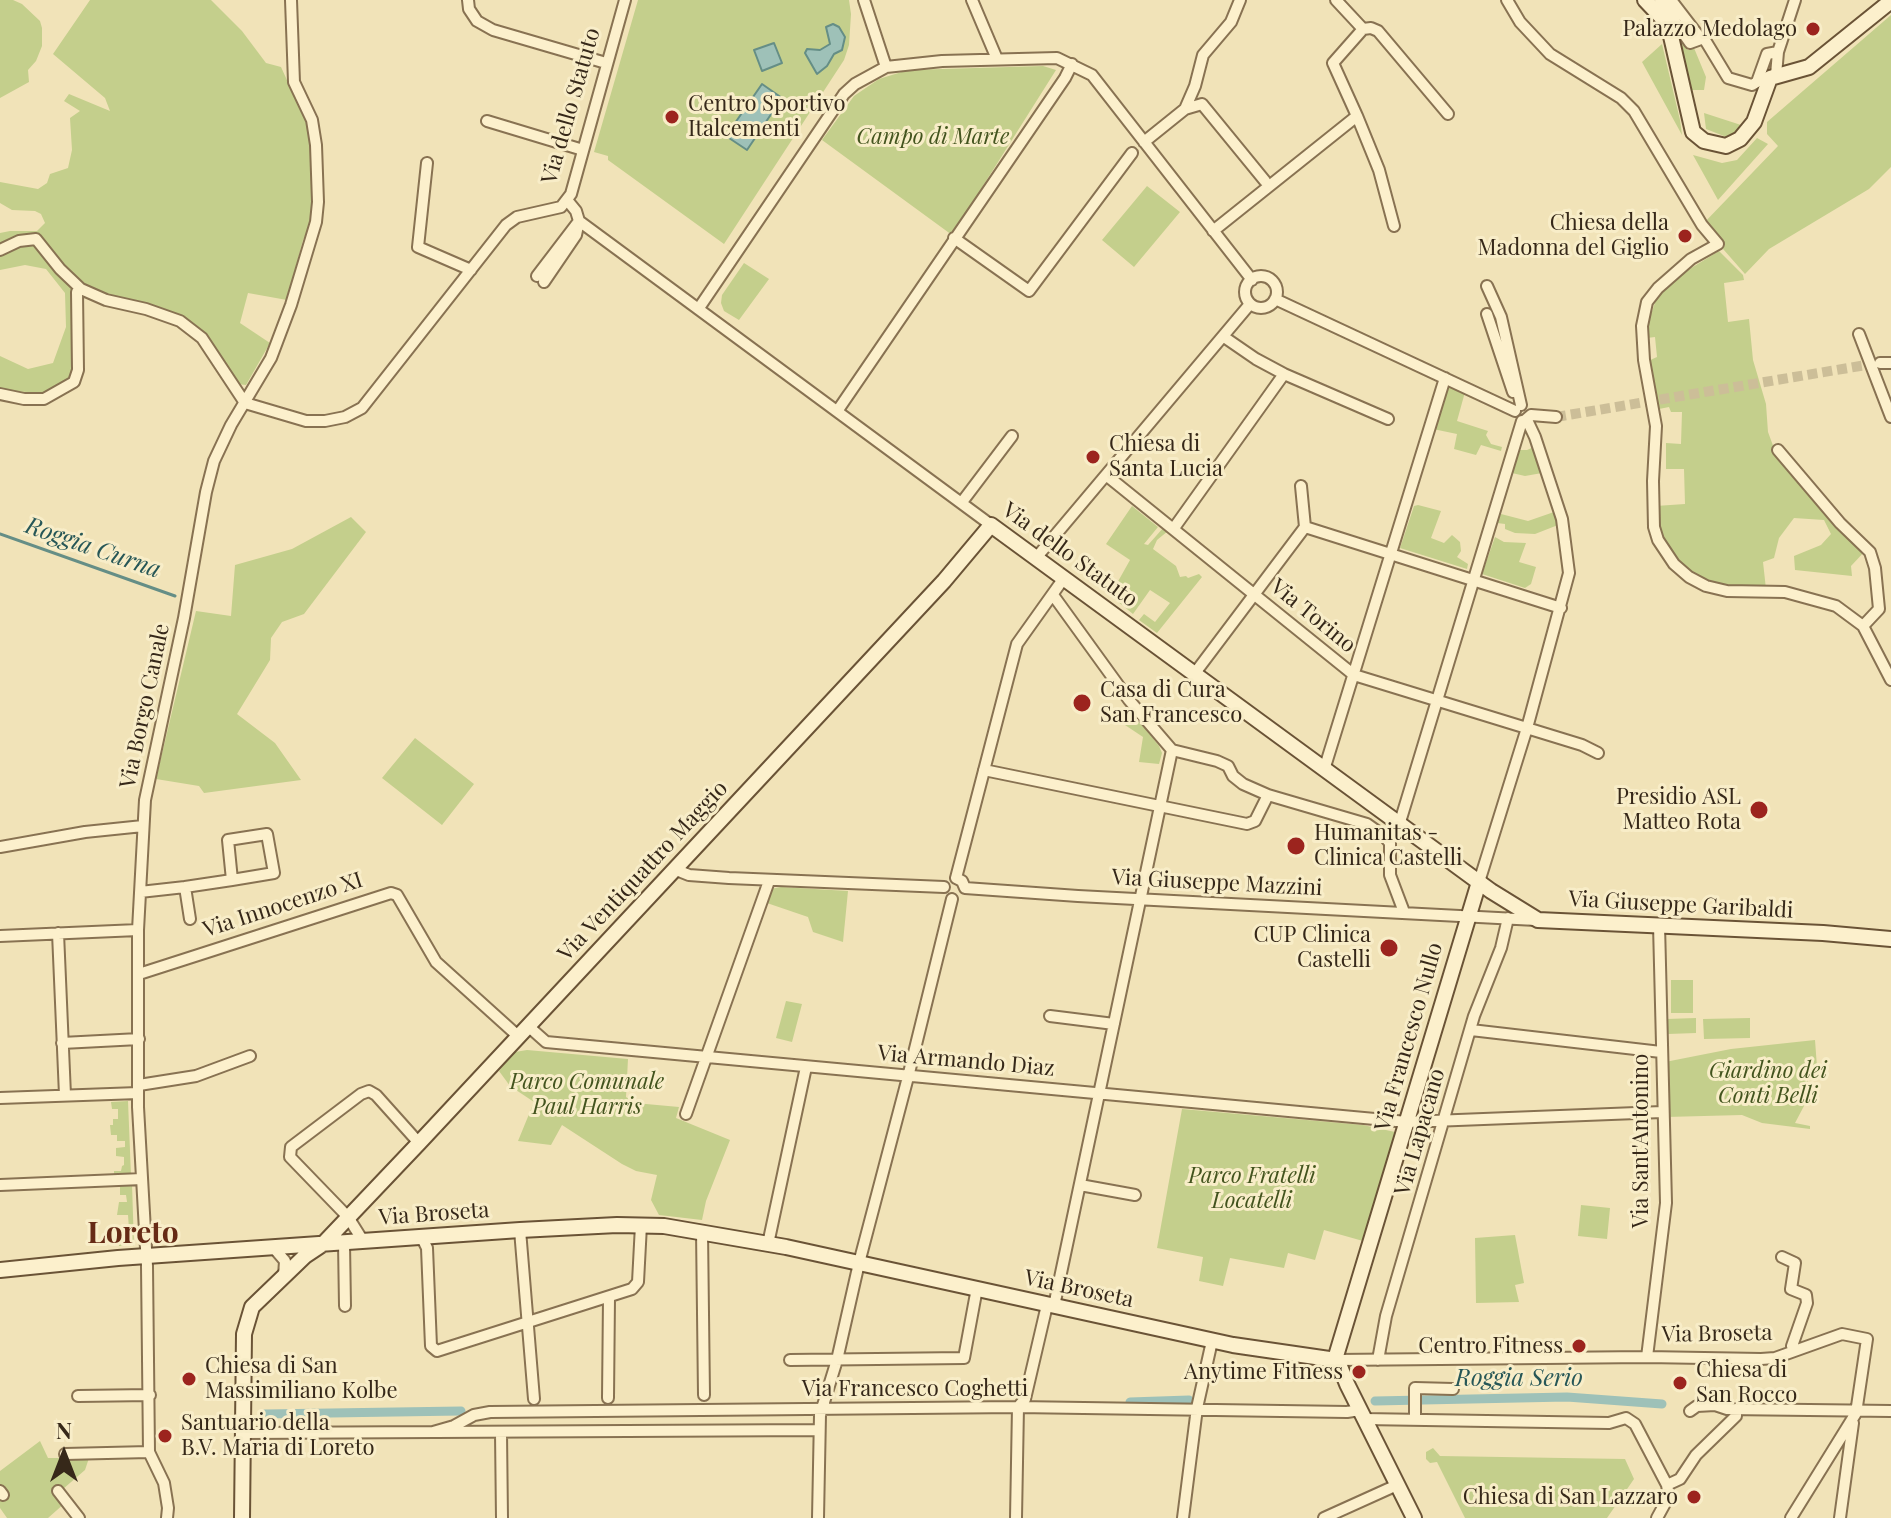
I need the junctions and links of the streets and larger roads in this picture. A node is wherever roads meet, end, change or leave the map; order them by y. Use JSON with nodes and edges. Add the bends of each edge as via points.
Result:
{"nodes":[{"id":1,"x":291,"y":0,"type":"edge"},
{"id":2,"x":468,"y":0,"type":"edge"},
{"id":3,"x":625,"y":0,"type":"edge"},
{"id":4,"x":864,"y":0,"type":"edge"},
{"id":5,"x":972,"y":0,"type":"edge"},
{"id":6,"x":1240,"y":0,"type":"edge"},
{"id":7,"x":1336,"y":0,"type":"edge"},
{"id":8,"x":1507,"y":0,"type":"edge"},
{"id":9,"x":1645,"y":0,"type":"edge"},
{"id":10,"x":1660,"y":0,"type":"edge"},
{"id":11,"x":1671,"y":0,"type":"edge"},
{"id":12,"x":1795,"y":0,"type":"edge"},
{"id":13,"x":1891,"y":1,"type":"edge"},
{"id":14,"x":1363,"y":29,"type":"junction"},
{"id":15,"x":1705,"y":40,"type":"dead end"},
{"id":16,"x":1778,"y":52,"type":"junction"},
{"id":17,"x":997,"y":59,"type":"junction"},
{"id":18,"x":606,"y":63,"type":"junction"},
{"id":19,"x":1072,"y":64,"type":"junction"},
{"id":20,"x":886,"y":67,"type":"junction"},
{"id":21,"x":1776,"y":75,"type":"junction"},
{"id":22,"x":1185,"y":109,"type":"junction"},
{"id":23,"x":1448,"y":114,"type":"dead end"},
{"id":24,"x":1357,"y":116,"type":"junction"},
{"id":25,"x":487,"y":121,"type":"dead end"},
{"id":26,"x":1144,"y":142,"type":"junction"},
{"id":27,"x":583,"y":150,"type":"junction"},
{"id":28,"x":1132,"y":153,"type":"dead end"},
{"id":29,"x":427,"y":163,"type":"dead end"},
{"id":30,"x":1265,"y":181,"type":"dead end"},
{"id":31,"x":567,"y":200,"type":"junction"},
{"id":32,"x":579,"y":221,"type":"junction"},
{"id":33,"x":1394,"y":226,"type":"dead end"},
{"id":34,"x":1213,"y":231,"type":"junction"},
{"id":35,"x":954,"y":238,"type":"junction"},
{"id":36,"x":0,"y":250,"type":"edge"},
{"id":37,"x":471,"y":270,"type":"junction"},
{"id":38,"x":541,"y":279,"type":"dead end"},
{"id":39,"x":1252,"y":280,"type":"junction"},
{"id":40,"x":1487,"y":286,"type":"dead end"},
{"id":41,"x":81,"y":289,"type":"junction"},
{"id":42,"x":1275,"y":299,"type":"junction"},
{"id":43,"x":1250,"y":304,"type":"junction"},
{"id":44,"x":699,"y":308,"type":"junction"},
{"id":45,"x":1487,"y":314,"type":"dead end"},
{"id":46,"x":1859,"y":334,"type":"dead end"},
{"id":47,"x":1224,"y":337,"type":"junction"},
{"id":48,"x":1284,"y":374,"type":"junction"},
{"id":49,"x":1445,"y":378,"type":"junction"},
{"id":50,"x":0,"y":394,"type":"edge"},
{"id":51,"x":245,"y":403,"type":"junction"},
{"id":52,"x":1518,"y":407,"type":"junction"},
{"id":53,"x":838,"y":410,"type":"junction"},
{"id":54,"x":1556,"y":417,"type":"tunnel mouth"},
{"id":55,"x":1891,"y":417,"type":"edge"},
{"id":56,"x":1388,"y":419,"type":"dead end"},
{"id":57,"x":1527,"y":419,"type":"junction"},
{"id":58,"x":1012,"y":436,"type":"dead end"},
{"id":59,"x":1778,"y":450,"type":"dead end"},
{"id":60,"x":1106,"y":475,"type":"junction"},
{"id":61,"x":1301,"y":486,"type":"dead end"},
{"id":62,"x":962,"y":502,"type":"junction"},
{"id":63,"x":991,"y":525,"type":"junction"},
{"id":64,"x":1305,"y":527,"type":"junction"},
{"id":65,"x":1174,"y":528,"type":"junction"},
{"id":66,"x":1391,"y":555,"type":"junction"},
{"id":67,"x":1036,"y":558,"type":"junction"},
{"id":68,"x":1064,"y":578,"type":"junction"},
{"id":69,"x":1474,"y":580,"type":"junction"},
{"id":70,"x":1253,"y":593,"type":"junction"},
{"id":71,"x":1053,"y":595,"type":"junction"},
{"id":72,"x":1561,"y":608,"type":"junction"},
{"id":73,"x":1863,"y":626,"type":"junction"},
{"id":74,"x":1195,"y":673,"type":"junction"},
{"id":75,"x":1354,"y":675,"type":"junction"},
{"id":76,"x":1891,"y":680,"type":"edge"},
{"id":77,"x":1437,"y":700,"type":"junction"},
{"id":78,"x":1527,"y":728,"type":"junction"},
{"id":79,"x":1172,"y":750,"type":"junction"},
{"id":80,"x":1598,"y":753,"type":"dead end"},
{"id":81,"x":984,"y":770,"type":"junction"},
{"id":82,"x":1324,"y":770,"type":"junction"},
{"id":83,"x":1268,"y":795,"type":"junction"},
{"id":84,"x":1158,"y":806,"type":"junction"},
{"id":85,"x":1400,"y":822,"type":"junction"},
{"id":86,"x":143,"y":826,"type":"junction"},
{"id":87,"x":0,"y":847,"type":"edge"},
{"id":88,"x":674,"y":869,"type":"junction"},
{"id":89,"x":956,"y":878,"type":"junction"},
{"id":90,"x":232,"y":880,"type":"junction"},
{"id":91,"x":751,"y":880,"type":"junction"},
{"id":92,"x":769,"y":881,"type":"junction"},
{"id":93,"x":1479,"y":882,"type":"junction"},
{"id":94,"x":185,"y":887,"type":"junction"},
{"id":95,"x":944,"y":887,"type":"junction"},
{"id":96,"x":965,"y":888,"type":"junction"},
{"id":97,"x":140,"y":892,"type":"junction"},
{"id":98,"x":952,"y":899,"type":"junction"},
{"id":99,"x":1140,"y":900,"type":"junction"},
{"id":100,"x":757,"y":908,"type":"junction"},
{"id":101,"x":1404,"y":912,"type":"junction"},
{"id":102,"x":1468,"y":917,"type":"junction"},
{"id":103,"x":1508,"y":918,"type":"junction"},
{"id":104,"x":190,"y":919,"type":"dead end"},
{"id":105,"x":1538,"y":920,"type":"junction"},
{"id":106,"x":1659,"y":925,"type":"junction"},
{"id":107,"x":138,"y":930,"type":"junction"},
{"id":108,"x":58,"y":933,"type":"junction"},
{"id":109,"x":0,"y":936,"type":"edge"},
{"id":110,"x":1891,"y":939,"type":"edge"},
{"id":111,"x":139,"y":974,"type":"junction"},
{"id":112,"x":1050,"y":1016,"type":"dead end"},
{"id":113,"x":1114,"y":1024,"type":"junction"},
{"id":114,"x":1471,"y":1030,"type":"junction"},
{"id":115,"x":523,"y":1031,"type":"junction"},
{"id":116,"x":139,"y":1039,"type":"junction"},
{"id":117,"x":62,"y":1043,"type":"junction"},
{"id":118,"x":1661,"y":1052,"type":"junction"},
{"id":119,"x":250,"y":1056,"type":"dead end"},
{"id":120,"x":707,"y":1058,"type":"junction"},
{"id":121,"x":806,"y":1067,"type":"junction"},
{"id":122,"x":908,"y":1077,"type":"junction"},
{"id":123,"x":138,"y":1089,"type":"junction"},
{"id":124,"x":1100,"y":1093,"type":"junction"},
{"id":125,"x":65,"y":1095,"type":"junction"},
{"id":126,"x":0,"y":1098,"type":"edge"},
{"id":127,"x":1662,"y":1112,"type":"junction"},
{"id":128,"x":686,"y":1114,"type":"dead end"},
{"id":129,"x":1445,"y":1121,"type":"junction"},
{"id":130,"x":1407,"y":1122,"type":"junction"},
{"id":131,"x":419,"y":1143,"type":"junction"},
{"id":132,"x":142,"y":1179,"type":"junction"},
{"id":133,"x":0,"y":1185,"type":"edge"},
{"id":134,"x":1080,"y":1185,"type":"junction"},
{"id":135,"x":1135,"y":1195,"type":"dead end"},
{"id":136,"x":348,"y":1217,"type":"junction"},
{"id":137,"x":641,"y":1225,"type":"junction"},
{"id":138,"x":520,"y":1230,"type":"junction"},
{"id":139,"x":702,"y":1231,"type":"junction"},
{"id":140,"x":422,"y":1238,"type":"junction"},
{"id":141,"x":363,"y":1241,"type":"junction"},
{"id":142,"x":344,"y":1243,"type":"junction"},
{"id":143,"x":323,"y":1244,"type":"junction"},
{"id":144,"x":768,"y":1244,"type":"junction"},
{"id":145,"x":273,"y":1247,"type":"junction"},
{"id":146,"x":146,"y":1256,"type":"junction"},
{"id":147,"x":1782,"y":1257,"type":"dead end"},
{"id":148,"x":859,"y":1263,"type":"junction"},
{"id":149,"x":0,"y":1270,"type":"edge"},
{"id":150,"x":284,"y":1276,"type":"junction"},
{"id":151,"x":977,"y":1288,"type":"junction"},
{"id":152,"x":609,"y":1298,"type":"junction"},
{"id":153,"x":345,"y":1306,"type":"dead end"},
{"id":154,"x":1050,"y":1306,"type":"junction"},
{"id":155,"x":526,"y":1323,"type":"junction"},
{"id":156,"x":1212,"y":1341,"type":"junction"},
{"id":157,"x":1792,"y":1352,"type":"junction"},
{"id":158,"x":1647,"y":1357,"type":"junction"},
{"id":159,"x":790,"y":1360,"type":"dead end"},
{"id":160,"x":837,"y":1360,"type":"junction"},
{"id":161,"x":1336,"y":1360,"type":"junction"},
{"id":162,"x":1378,"y":1360,"type":"junction"},
{"id":163,"x":1453,"y":1389,"type":"dead end"},
{"id":164,"x":150,"y":1395,"type":"junction"},
{"id":165,"x":704,"y":1395,"type":"dead end"},
{"id":166,"x":78,"y":1396,"type":"dead end"},
{"id":167,"x":608,"y":1398,"type":"dead end"},
{"id":168,"x":534,"y":1399,"type":"dead end"},
{"id":169,"x":1856,"y":1406,"type":"junction"},
{"id":170,"x":1018,"y":1407,"type":"junction"},
{"id":171,"x":1197,"y":1408,"type":"junction"},
{"id":172,"x":822,"y":1409,"type":"junction"},
{"id":173,"x":1736,"y":1409,"type":"junction"},
{"id":174,"x":1891,"y":1409,"type":"edge"},
{"id":175,"x":1690,"y":1411,"type":"dead end"},
{"id":176,"x":1362,"y":1414,"type":"junction"},
{"id":177,"x":472,"y":1418,"type":"junction"},
{"id":178,"x":1415,"y":1419,"type":"junction"},
{"id":179,"x":818,"y":1430,"type":"junction"},
{"id":180,"x":433,"y":1432,"type":"junction"},
{"id":181,"x":475,"y":1432,"type":"junction"},
{"id":182,"x":244,"y":1433,"type":"junction"},
{"id":183,"x":501,"y":1433,"type":"junction"},
{"id":184,"x":149,"y":1452,"type":"junction"},
{"id":185,"x":65,"y":1454,"type":"dead end"},
{"id":186,"x":1397,"y":1485,"type":"junction"},
{"id":187,"x":1667,"y":1485,"type":"junction"},
{"id":188,"x":58,"y":1491,"type":"dead end"},
{"id":189,"x":79,"y":1518,"type":"edge"},
{"id":190,"x":167,"y":1518,"type":"edge"},
{"id":191,"x":242,"y":1518,"type":"edge"},
{"id":192,"x":502,"y":1518,"type":"edge"},
{"id":193,"x":818,"y":1518,"type":"edge"},
{"id":194,"x":1016,"y":1518,"type":"edge"},
{"id":195,"x":1183,"y":1518,"type":"edge"},
{"id":196,"x":1324,"y":1518,"type":"edge"},
{"id":197,"x":1414,"y":1518,"type":"edge"},
{"id":198,"x":1657,"y":1518,"type":"edge"},
{"id":199,"x":1791,"y":1518,"type":"edge"},
{"id":200,"x":1840,"y":1518,"type":"edge"}],
"edges":[{"from":1,"to":51,"type":"street","name":"Via Borgo Canale","via":[[294,82],[312,120],[316,145],[316,222],[271,358]]},
{"from":2,"to":18,"type":"street","via":[[477,21],[493,30]]},
{"from":3,"to":18,"type":"street","name":"Via dello Statuto"},
{"from":4,"to":20,"type":"street"},
{"from":5,"to":17,"type":"street"},
{"from":6,"to":22,"type":"street","via":[[1231,22],[1203,55]]},
{"from":7,"to":14,"type":"street"},
{"from":8,"to":73,"type":"street","via":[[1550,54],[1634,111],[1718,244],[1691,259],[1647,302],[1642,326],[1656,426],[1656,535],[1674,564],[1706,586],[1801,595],[1836,606]]},
{"from":9,"to":21,"type":"street","via":[[1670,32],[1691,127],[1704,141],[1726,146],[1740,139]]},
{"from":10,"to":11,"type":"street","via":[[1690,43],[1701,39]]},
{"from":12,"to":16,"type":"street"},
{"from":13,"to":21,"type":"street","via":[[1809,67]]},
{"from":14,"to":23,"type":"street","via":[[1378,31]]},
{"from":14,"to":24,"type":"street","via":[[1333,63]]},
{"from":15,"to":16,"type":"street","via":[[1728,78],[1752,85],[1767,54]]},
{"from":16,"to":21,"type":"street"},
{"from":17,"to":19,"type":"street","via":[[1043,57]]},
{"from":17,"to":20,"type":"street"},
{"from":18,"to":27,"type":"street","name":"Via dello Statuto"},
{"from":19,"to":26,"type":"street","via":[[1092,75]]},
{"from":19,"to":35,"type":"street"},
{"from":20,"to":44,"type":"street","via":[[844,94]]},
{"from":22,"to":26,"type":"street"},
{"from":22,"to":30,"type":"street","via":[[1202,104]]},
{"from":24,"to":33,"type":"street"},
{"from":24,"to":34,"type":"street"},
{"from":25,"to":27,"type":"street"},
{"from":26,"to":34,"type":"street"},
{"from":27,"to":31,"type":"street","name":"Via dello Statuto"},
{"from":28,"to":35,"type":"street","via":[[1029,291]]},
{"from":29,"to":37,"type":"street","via":[[418,247]]},
{"from":31,"to":32,"type":"street","name":"Via dello Statuto"},
{"from":31,"to":37,"type":"street","via":[[506,225]]},
{"from":32,"to":38,"type":"street"},
{"from":32,"to":44,"type":"street","name":"Via dello Statuto"},
{"from":34,"to":39,"type":"street"},
{"from":35,"to":53,"type":"street"},
{"from":36,"to":41,"type":"street","via":[[36,239]]},
{"from":37,"to":51,"type":"street","via":[[362,408],[345,417],[306,421]]},
{"from":39,"to":42,"type":"street","via":[[1270,279]]},
{"from":39,"to":43,"type":"street","via":[[1245,293]]},
{"from":40,"to":52,"type":"street","via":[[1501,317]]},
{"from":41,"to":50,"type":"street","via":[[74,382],[44,399]]},
{"from":41,"to":51,"type":"street","via":[[180,321],[202,338]]},
{"from":42,"to":43,"type":"street","via":[[1264,308]]},
{"from":42,"to":49,"type":"street"},
{"from":43,"to":47,"type":"street"},
{"from":44,"to":53,"type":"street","name":"Via dello Statuto"},
{"from":45,"to":52,"type":"street"},
{"from":46,"to":55,"type":"street"},
{"from":47,"to":48,"type":"street"},
{"from":47,"to":60,"type":"street"},
{"from":48,"to":56,"type":"street"},
{"from":48,"to":65,"type":"street"},
{"from":49,"to":52,"type":"street"},
{"from":49,"to":66,"type":"street"},
{"from":51,"to":86,"type":"street","name":"Via Borgo Canale","via":[[214,461],[206,492]]},
{"from":52,"to":57,"type":"street","via":[[1529,408]]},
{"from":53,"to":62,"type":"street","name":"Via dello Statuto"},
{"from":54,"to":57,"type":"street"},
{"from":57,"to":69,"type":"street"},
{"from":57,"to":72,"type":"street","name":"Via Francesco Nullo","via":[[1562,519],[1570,562]]},
{"from":58,"to":62,"type":"street"},
{"from":59,"to":73,"type":"street","via":[[1870,552],[1879,609]]},
{"from":60,"to":65,"type":"street","name":"Via Torino"},
{"from":60,"to":67,"type":"street"},
{"from":61,"to":64,"type":"street"},
{"from":62,"to":63,"type":"street","name":"Via dello Statuto"},
{"from":63,"to":67,"type":"street","name":"Via dello Statuto"},
{"from":63,"to":88,"type":"street","name":"Via Ventiquattro Maggio"},
{"from":64,"to":66,"type":"street"},
{"from":64,"to":70,"type":"street"},
{"from":65,"to":70,"type":"street","name":"Via Torino"},
{"from":66,"to":69,"type":"street"},
{"from":66,"to":75,"type":"street"},
{"from":67,"to":68,"type":"street","name":"Via dello Statuto"},
{"from":68,"to":71,"type":"street"},
{"from":68,"to":74,"type":"street","name":"Via dello Statuto"},
{"from":69,"to":72,"type":"street"},
{"from":69,"to":77,"type":"street"},
{"from":70,"to":74,"type":"street"},
{"from":70,"to":75,"type":"street","name":"Via Torino"},
{"from":71,"to":79,"type":"street"},
{"from":71,"to":81,"type":"street","via":[[1017,644]]},
{"from":72,"to":78,"type":"street","name":"Via Francesco Nullo"},
{"from":73,"to":76,"type":"street"},
{"from":74,"to":82,"type":"street","name":"Via dello Statuto"},
{"from":75,"to":77,"type":"street","name":"Via Torino"},
{"from":75,"to":82,"type":"street"},
{"from":77,"to":78,"type":"street","name":"Via Torino"},
{"from":77,"to":85,"type":"street"},
{"from":78,"to":80,"type":"street"},
{"from":78,"to":93,"type":"street","name":"Via Francesco Nullo"},
{"from":79,"to":83,"type":"street","via":[[1228,766],[1243,784]]},
{"from":79,"to":84,"type":"street"},
{"from":81,"to":84,"type":"street"},
{"from":81,"to":89,"type":"street"},
{"from":82,"to":85,"type":"street","name":"Via dello Statuto"},
{"from":83,"to":84,"type":"street","via":[[1255,821],[1247,824]]},
{"from":83,"to":101,"type":"street","via":[[1367,824],[1384,836],[1390,843],[1390,875]]},
{"from":84,"to":99,"type":"street"},
{"from":85,"to":93,"type":"street","name":"Via dello Statuto"},
{"from":86,"to":87,"type":"street"},
{"from":86,"to":97,"type":"street","name":"Via Borgo Canale"},
{"from":88,"to":91,"type":"street"},
{"from":88,"to":115,"type":"street","name":"Via Ventiquattro Maggio"},
{"from":89,"to":95,"type":"street"},
{"from":89,"to":96,"type":"street"},
{"from":90,"to":90,"type":"street","via":[[274,873],[267,834],[228,840]]},
{"from":90,"to":94,"type":"street"},
{"from":91,"to":92,"type":"street"},
{"from":91,"to":100,"type":"street"},
{"from":92,"to":95,"type":"street"},
{"from":92,"to":100,"type":"street"},
{"from":93,"to":102,"type":"street","name":"Via Francesco Nullo"},
{"from":93,"to":105,"type":"street","name":"Via dello Statuto"},
{"from":94,"to":97,"type":"street"},
{"from":94,"to":104,"type":"street"},
{"from":95,"to":98,"type":"street"},
{"from":96,"to":98,"type":"street","via":[[961,897]]},
{"from":96,"to":99,"type":"street","name":"Via Giuseppe Mazzini"},
{"from":97,"to":107,"type":"street","name":"Via Borgo Canale"},
{"from":98,"to":122,"type":"street"},
{"from":99,"to":101,"type":"street","name":"Via Giuseppe Mazzini"},
{"from":99,"to":113,"type":"street"},
{"from":100,"to":120,"type":"street"},
{"from":101,"to":102,"type":"street","name":"Via Giuseppe Mazzini"},
{"from":102,"to":103,"type":"street","name":"Via Giuseppe Garibaldi"},
{"from":102,"to":130,"type":"street","name":"Via Francesco Nullo"},
{"from":103,"to":105,"type":"street","name":"Via Giuseppe Garibaldi"},
{"from":103,"to":114,"type":"street","name":"Via Lapacano"},
{"from":105,"to":106,"type":"street","name":"Via Giuseppe Garibaldi"},
{"from":106,"to":110,"type":"street","name":"Via Giuseppe Garibaldi"},
{"from":106,"to":118,"type":"street","name":"Via Sant'Antonino"},
{"from":107,"to":108,"type":"street"},
{"from":107,"to":111,"type":"street","name":"Via Borgo Canale"},
{"from":108,"to":109,"type":"street"},
{"from":108,"to":117,"type":"street"},
{"from":111,"to":115,"type":"street","name":"Via Innocenzo XI","via":[[391,893],[436,962]]},
{"from":111,"to":116,"type":"street","name":"Via Borgo Canale"},
{"from":112,"to":113,"type":"street"},
{"from":113,"to":124,"type":"street"},
{"from":114,"to":118,"type":"street"},
{"from":114,"to":129,"type":"street","name":"Via Lapacano"},
{"from":115,"to":120,"type":"street","name":"Via Armando Diaz","via":[[546,1042]]},
{"from":115,"to":131,"type":"street","name":"Via Ventiquattro Maggio"},
{"from":116,"to":117,"type":"street"},
{"from":116,"to":123,"type":"street","name":"Via Borgo Canale"},
{"from":117,"to":125,"type":"street"},
{"from":118,"to":127,"type":"street","name":"Via Sant'Antonino"},
{"from":119,"to":123,"type":"street"},
{"from":120,"to":121,"type":"street","name":"Via Armando Diaz"},
{"from":120,"to":128,"type":"street"},
{"from":121,"to":122,"type":"street","name":"Via Armando Diaz"},
{"from":121,"to":144,"type":"street"},
{"from":122,"to":124,"type":"street","name":"Via Armando Diaz"},
{"from":122,"to":148,"type":"street"},
{"from":123,"to":125,"type":"street"},
{"from":123,"to":132,"type":"street","name":"Via Borgo Canale"},
{"from":124,"to":130,"type":"street","name":"Via Armando Diaz"},
{"from":124,"to":134,"type":"street"},
{"from":125,"to":126,"type":"street"},
{"from":127,"to":129,"type":"street","name":"Via Armando Diaz"},
{"from":127,"to":158,"type":"street","name":"Via Sant'Antonino","via":[[1666,1203]]},
{"from":129,"to":130,"type":"street","name":"Via Armando Diaz"},
{"from":129,"to":162,"type":"street","name":"Via Lapacano","via":[[1386,1316]]},
{"from":130,"to":161,"type":"street","name":"Via Francesco Nullo"},
{"from":131,"to":136,"type":"street","name":"Via Ventiquattro Maggio"},
{"from":131,"to":136,"type":"street","name":"Via Broseta","via":[[369,1091],[291,1147],[290,1157]]},
{"from":132,"to":133,"type":"street"},
{"from":132,"to":146,"type":"street","name":"Via Borgo Canale"},
{"from":134,"to":135,"type":"street"},
{"from":134,"to":154,"type":"street"},
{"from":136,"to":141,"type":"street","name":"Via Broseta"},
{"from":136,"to":143,"type":"street","name":"Via Ventiquattro Maggio"},
{"from":137,"to":138,"type":"street","name":"Via Broseta"},
{"from":137,"to":139,"type":"street","name":"Via Broseta"},
{"from":137,"to":152,"type":"street","via":[[637,1285]]},
{"from":138,"to":140,"type":"street","name":"Via Broseta"},
{"from":138,"to":155,"type":"street"},
{"from":139,"to":144,"type":"street","name":"Via Broseta"},
{"from":139,"to":165,"type":"street"},
{"from":140,"to":141,"type":"street","name":"Via Broseta"},
{"from":140,"to":155,"type":"street","via":[[427,1248],[431,1346],[437,1351]]},
{"from":141,"to":142,"type":"street","name":"Via Broseta"},
{"from":142,"to":143,"type":"street","name":"Via Broseta"},
{"from":142,"to":153,"type":"street"},
{"from":143,"to":145,"type":"street","name":"Via Broseta"},
{"from":143,"to":150,"type":"street","name":"Via Ventiquattro Maggio"},
{"from":144,"to":148,"type":"street","name":"Via Broseta"},
{"from":145,"to":146,"type":"street","name":"Via Broseta"},
{"from":145,"to":150,"type":"street","via":[[285,1261]]},
{"from":146,"to":149,"type":"street","name":"Via Broseta"},
{"from":146,"to":164,"type":"street","name":"Via Borgo Canale"},
{"from":147,"to":157,"type":"street","via":[[1795,1263],[1791,1289],[1806,1295],[1807,1303]]},
{"from":148,"to":151,"type":"street","name":"Via Broseta"},
{"from":148,"to":160,"type":"street"},
{"from":150,"to":182,"type":"street","name":"Via Ventiquattro Maggio","via":[[252,1307],[247,1319]]},
{"from":151,"to":154,"type":"street","name":"Via Broseta"},
{"from":151,"to":160,"type":"street","via":[[964,1358]]},
{"from":152,"to":155,"type":"street"},
{"from":152,"to":167,"type":"street"},
{"from":154,"to":156,"type":"street","name":"Via Broseta"},
{"from":154,"to":170,"type":"street","via":[[1025,1399]]},
{"from":155,"to":168,"type":"street"},
{"from":156,"to":161,"type":"street","name":"Via Broseta"},
{"from":156,"to":171,"type":"street"},
{"from":157,"to":158,"type":"street","name":"Via Broseta","via":[[1761,1359]]},
{"from":157,"to":169,"type":"street","name":"Via Broseta","via":[[1842,1334],[1867,1339]]},
{"from":158,"to":162,"type":"street","name":"Via Broseta"},
{"from":159,"to":160,"type":"street"},
{"from":160,"to":172,"type":"street"},
{"from":161,"to":162,"type":"street","name":"Via Broseta"},
{"from":161,"to":176,"type":"street"},
{"from":163,"to":178,"type":"street","via":[[1415,1388]]},
{"from":164,"to":166,"type":"street"},
{"from":164,"to":184,"type":"street","name":"Via Borgo Canale"},
{"from":169,"to":173,"type":"street"},
{"from":169,"to":174,"type":"street"},
{"from":169,"to":199,"type":"street"},
{"from":169,"to":200,"type":"street"},
{"from":170,"to":171,"type":"street","name":"Via Francesco Coghetti"},
{"from":170,"to":172,"type":"street","name":"Via Francesco Coghetti"},
{"from":170,"to":194,"type":"street"},
{"from":171,"to":176,"type":"street","name":"Via Francesco Coghetti"},
{"from":171,"to":195,"type":"street"},
{"from":172,"to":177,"type":"street","name":"Via Francesco Coghetti","via":[[490,1412]]},
{"from":172,"to":179,"type":"street"},
{"from":173,"to":175,"type":"street","via":[[1697,1406]]},
{"from":173,"to":187,"type":"street","via":[[1736,1416],[1696,1455],[1681,1478]]},
{"from":176,"to":178,"type":"street","name":"Via Francesco Coghetti"},
{"from":176,"to":186,"type":"street"},
{"from":177,"to":180,"type":"street","name":"Via Francesco Coghetti"},
{"from":177,"to":181,"type":"street"},
{"from":178,"to":187,"type":"street","name":"Via Francesco Coghetti","via":[[1609,1423],[1626,1418],[1635,1424]]},
{"from":179,"to":183,"type":"street","name":"Via Francesco Coghetti"},
{"from":179,"to":193,"type":"street"},
{"from":180,"to":181,"type":"street","name":"Via Francesco Coghetti"},
{"from":180,"to":182,"type":"street","name":"Via Francesco Coghetti"},
{"from":181,"to":183,"type":"street","name":"Via Francesco Coghetti"},
{"from":182,"to":191,"type":"street","name":"Via Ventiquattro Maggio"},
{"from":183,"to":192,"type":"street"},
{"from":184,"to":185,"type":"street"},
{"from":184,"to":190,"type":"street","via":[[164,1483]]},
{"from":186,"to":196,"type":"street"},
{"from":186,"to":197,"type":"street"},
{"from":187,"to":198,"type":"street","via":[[1669,1496]]},
{"from":188,"to":189,"type":"street"}]}
